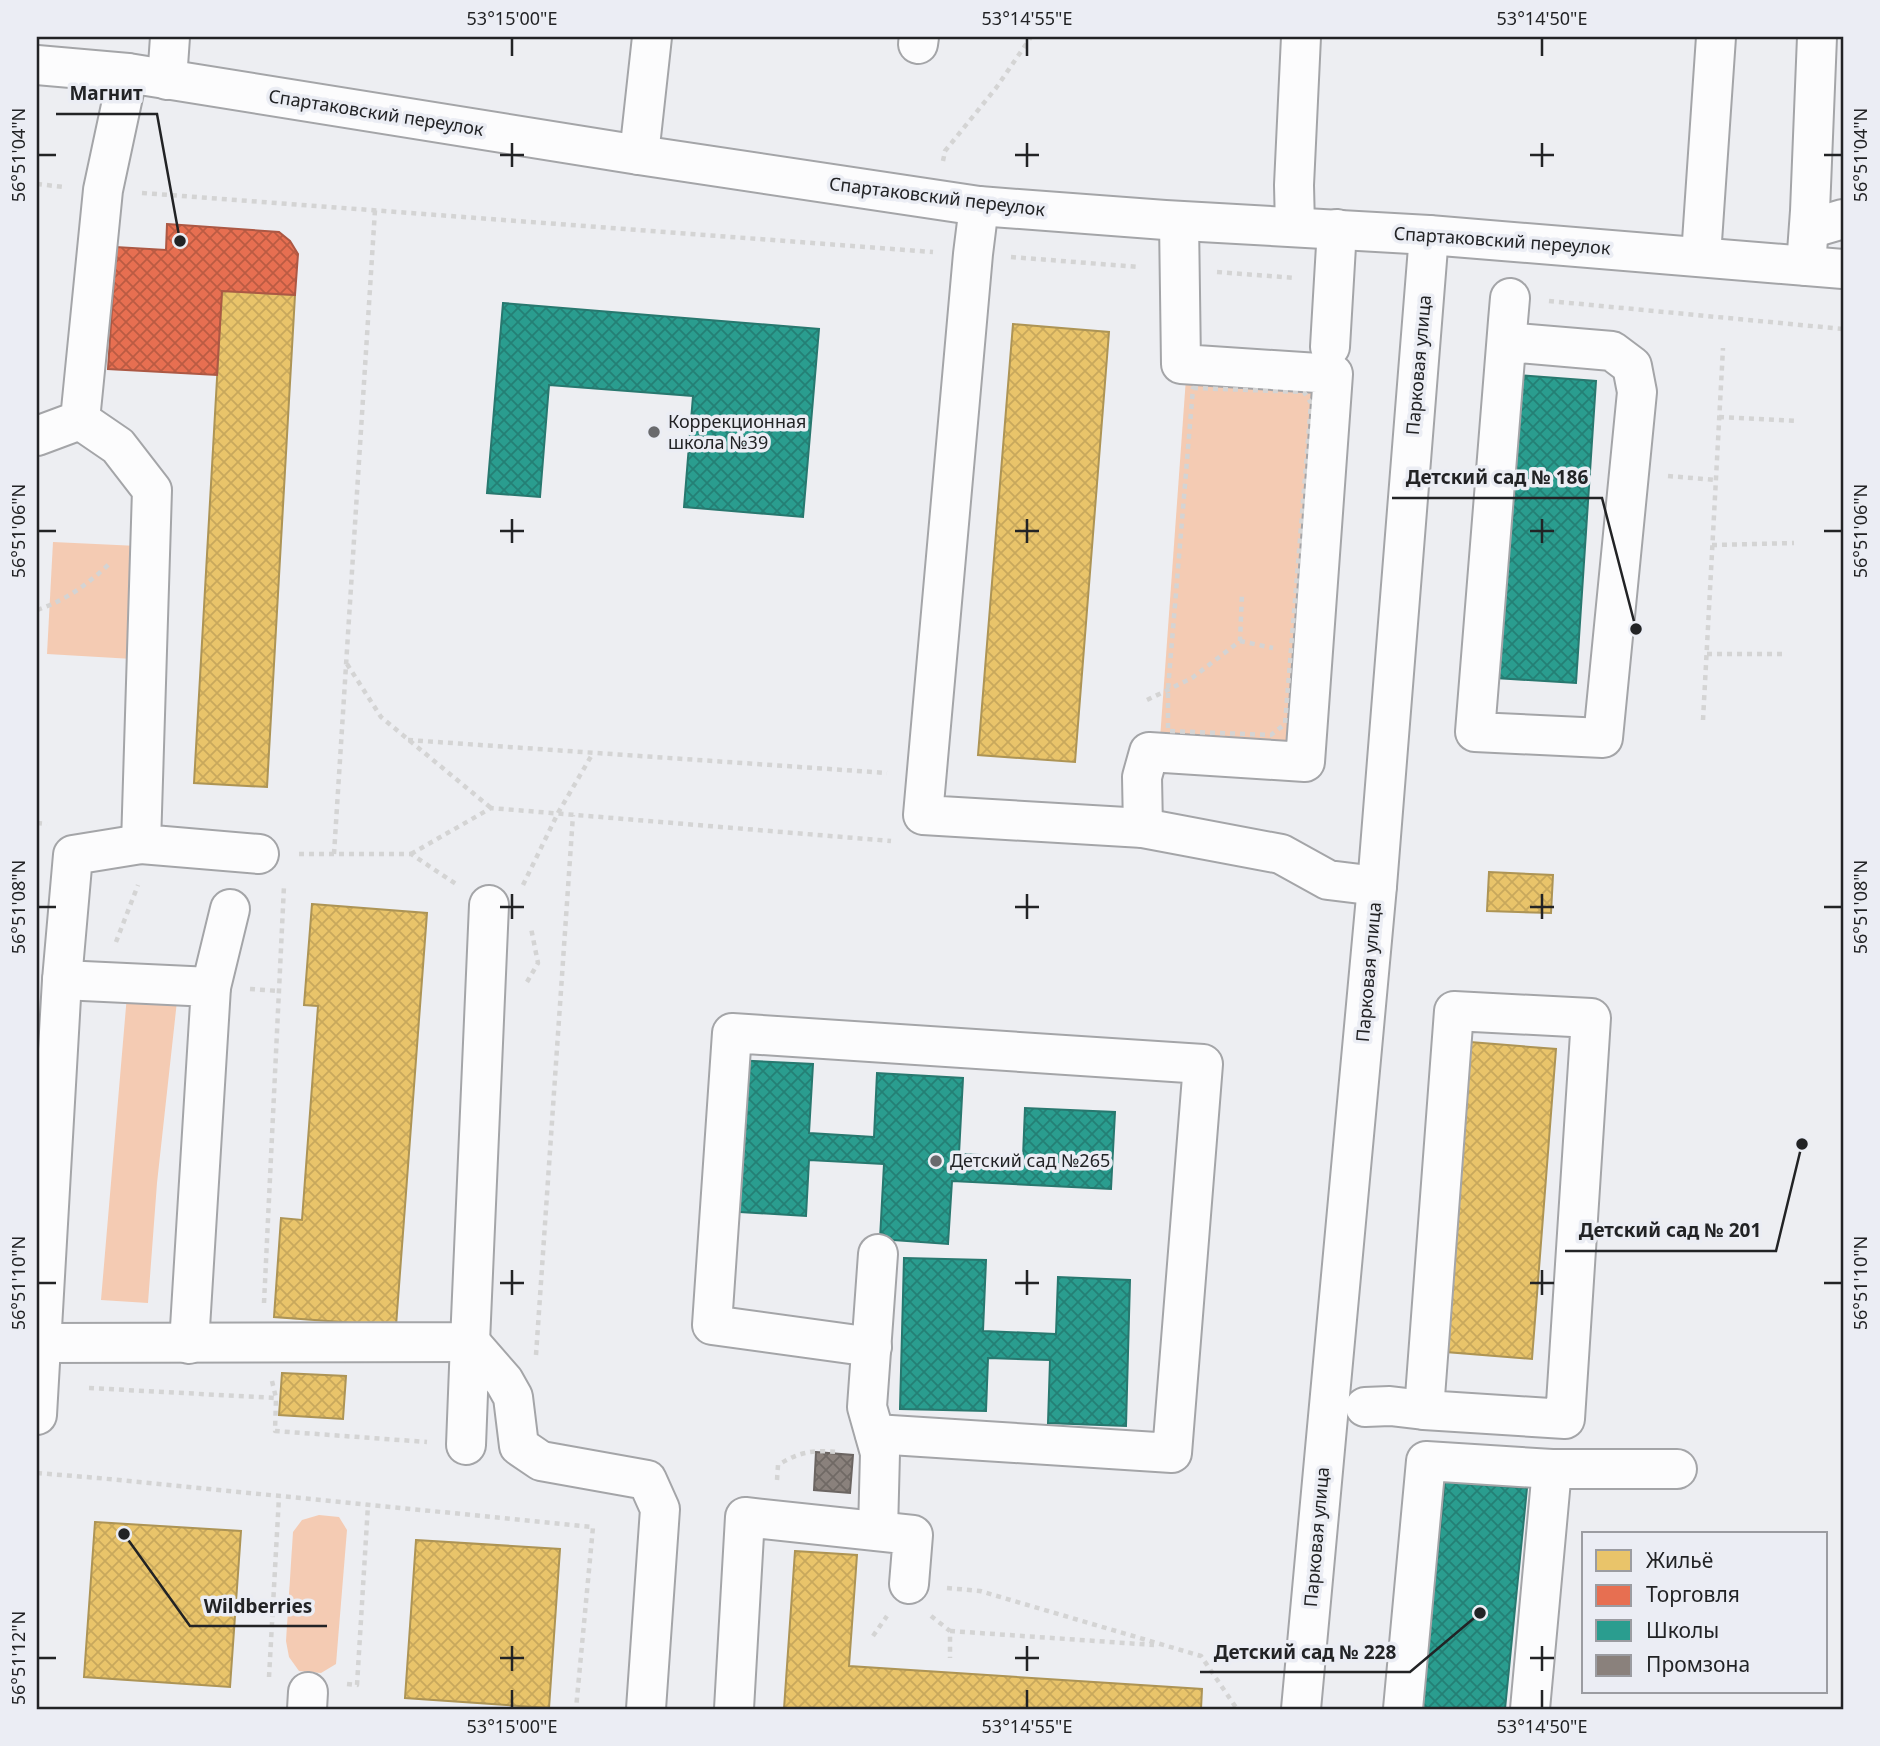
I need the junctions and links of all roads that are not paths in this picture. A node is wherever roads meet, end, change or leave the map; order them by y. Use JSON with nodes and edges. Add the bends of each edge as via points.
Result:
{"nodes":[{"id":1,"x":42,"y":37,"type":"edge"},
{"id":2,"x":170,"y":37,"type":"edge"},
{"id":3,"x":652,"y":37,"type":"edge"},
{"id":4,"x":1301,"y":37,"type":"edge"},
{"id":5,"x":1716,"y":37,"type":"edge"},
{"id":6,"x":1817,"y":37,"type":"edge"},
{"id":7,"x":37,"y":65,"type":"edge"},
{"id":8,"x":128,"y":73,"type":"junction"},
{"id":9,"x":167,"y":80,"type":"junction"},
{"id":10,"x":639,"y":155,"type":"junction"},
{"id":11,"x":979,"y":206,"type":"junction"},
{"id":12,"x":1179,"y":220,"type":"junction"},
{"id":13,"x":1826,"y":224,"type":"edge"},
{"id":14,"x":1296,"y":227,"type":"junction"},
{"id":15,"x":1337,"y":229,"type":"junction"},
{"id":16,"x":1429,"y":235,"type":"junction"},
{"id":17,"x":1701,"y":256,"type":"junction"},
{"id":18,"x":1806,"y":266,"type":"junction"},
{"id":19,"x":1843,"y":269,"type":"edge"},
{"id":20,"x":1510,"y":298,"type":"dead end"},
{"id":21,"x":1507,"y":342,"type":"junction"},
{"id":22,"x":1330,"y":347,"type":"dead end"},
{"id":23,"x":80,"y":420,"type":"junction"},
{"id":24,"x":37,"y":436,"type":"edge"},
{"id":25,"x":1143,"y":828,"type":"junction"},
{"id":26,"x":147,"y":845,"type":"junction"},
{"id":27,"x":259,"y":854,"type":"road end"},
{"id":28,"x":1377,"y":886,"type":"junction"},
{"id":29,"x":489,"y":905,"type":"road end"},
{"id":30,"x":230,"y":909,"type":"dead end"},
{"id":31,"x":62,"y":980,"type":"junction"},
{"id":32,"x":211,"y":987,"type":"junction"},
{"id":33,"x":878,"y":1254,"type":"dead end"},
{"id":34,"x":470,"y":1342,"type":"junction"},
{"id":35,"x":42,"y":1343,"type":"junction"},
{"id":36,"x":189,"y":1344,"type":"junction"},
{"id":37,"x":872,"y":1347,"type":"junction"},
{"id":38,"x":1365,"y":1407,"type":"dead end"},
{"id":39,"x":1424,"y":1410,"type":"junction"},
{"id":40,"x":37,"y":1415,"type":"edge"},
{"id":41,"x":466,"y":1445,"type":"road end"},
{"id":42,"x":877,"y":1446,"type":"junction"},
{"id":43,"x":1552,"y":1469,"type":"junction"},
{"id":44,"x":1676,"y":1469,"type":"dead end"},
{"id":45,"x":878,"y":1531,"type":"junction"},
{"id":46,"x":909,"y":1584,"type":"road end"},
{"id":47,"x":646,"y":1709,"type":"edge"},
{"id":48,"x":734,"y":1709,"type":"edge"},
{"id":49,"x":1301,"y":1709,"type":"edge"},
{"id":50,"x":1403,"y":1709,"type":"edge"},
{"id":51,"x":1530,"y":1709,"type":"edge"}],
"edges":[{"from":1,"to":7,"type":"street"},
{"from":2,"to":9,"type":"street"},
{"from":3,"to":10,"type":"street"},
{"from":4,"to":14,"type":"street"},
{"from":5,"to":17,"type":"street"},
{"from":6,"to":13,"type":"street"},
{"from":7,"to":8,"type":"street","name":"Спартаковский переулок"},
{"from":8,"to":9,"type":"street","name":"Спартаковский переулок"},
{"from":8,"to":23,"type":"street","via":[[103,190]]},
{"from":9,"to":10,"type":"street","name":"Спартаковский переулок"},
{"from":10,"to":11,"type":"street","name":"Спартаковский переулок"},
{"from":11,"to":12,"type":"street","name":"Спартаковский переулок"},
{"from":11,"to":25,"type":"street","via":[[923,815]]},
{"from":12,"to":14,"type":"street","name":"Спартаковский переулок"},
{"from":12,"to":25,"type":"street","via":[[1181,364],[1332,374],[1306,762],[1149,752],[1142,777]]},
{"from":13,"to":18,"type":"street"},
{"from":14,"to":15,"type":"street","name":"Спартаковский переулок"},
{"from":15,"to":16,"type":"street","name":"Спартаковский переулок"},
{"from":15,"to":22,"type":"street"},
{"from":16,"to":17,"type":"street","name":"Спартаковский переулок"},
{"from":16,"to":28,"type":"street","name":"Парковая улица"},
{"from":17,"to":18,"type":"street","name":"Спартаковский переулок"},
{"from":18,"to":19,"type":"street","name":"Спартаковский переулок"},
{"from":20,"to":21,"type":"street"},
{"from":21,"to":21,"type":"street","via":[[1475,732],[1603,738],[1637,392],[1632,366],[1612,351]]},
{"from":23,"to":24,"type":"street"},
{"from":23,"to":26,"type":"street","via":[[118,446],[152,491]]},
{"from":25,"to":28,"type":"street","via":[[1281,854],[1328,880]]},
{"from":26,"to":27,"type":"street"},
{"from":26,"to":31,"type":"street","via":[[73,855]]},
{"from":28,"to":49,"type":"street","name":"Парковая улица"},
{"from":29,"to":34,"type":"street"},
{"from":30,"to":32,"type":"street"},
{"from":31,"to":32,"type":"street"},
{"from":31,"to":35,"type":"street"},
{"from":32,"to":36,"type":"street"},
{"from":33,"to":37,"type":"street"},
{"from":34,"to":36,"type":"street"},
{"from":34,"to":41,"type":"street"},
{"from":34,"to":47,"type":"street","via":[[513,1397],[519,1447],[541,1461],[647,1480],[660,1509]]},
{"from":35,"to":36,"type":"street"},
{"from":35,"to":40,"type":"street"},
{"from":37,"to":42,"type":"street","via":[[867,1407]]},
{"from":37,"to":42,"type":"street","via":[[712,1325],[732,1033],[1203,1064],[1172,1452]]},
{"from":38,"to":39,"type":"street"},
{"from":39,"to":39,"type":"street","via":[[1454,1011],[1591,1018],[1564,1419]]},
{"from":42,"to":45,"type":"street"},
{"from":43,"to":44,"type":"street"},
{"from":43,"to":50,"type":"street","via":[[1426,1461]]},
{"from":43,"to":51,"type":"street"},
{"from":45,"to":46,"type":"street","via":[[913,1535]]},
{"from":45,"to":48,"type":"street","via":[[745,1517]]}]}
